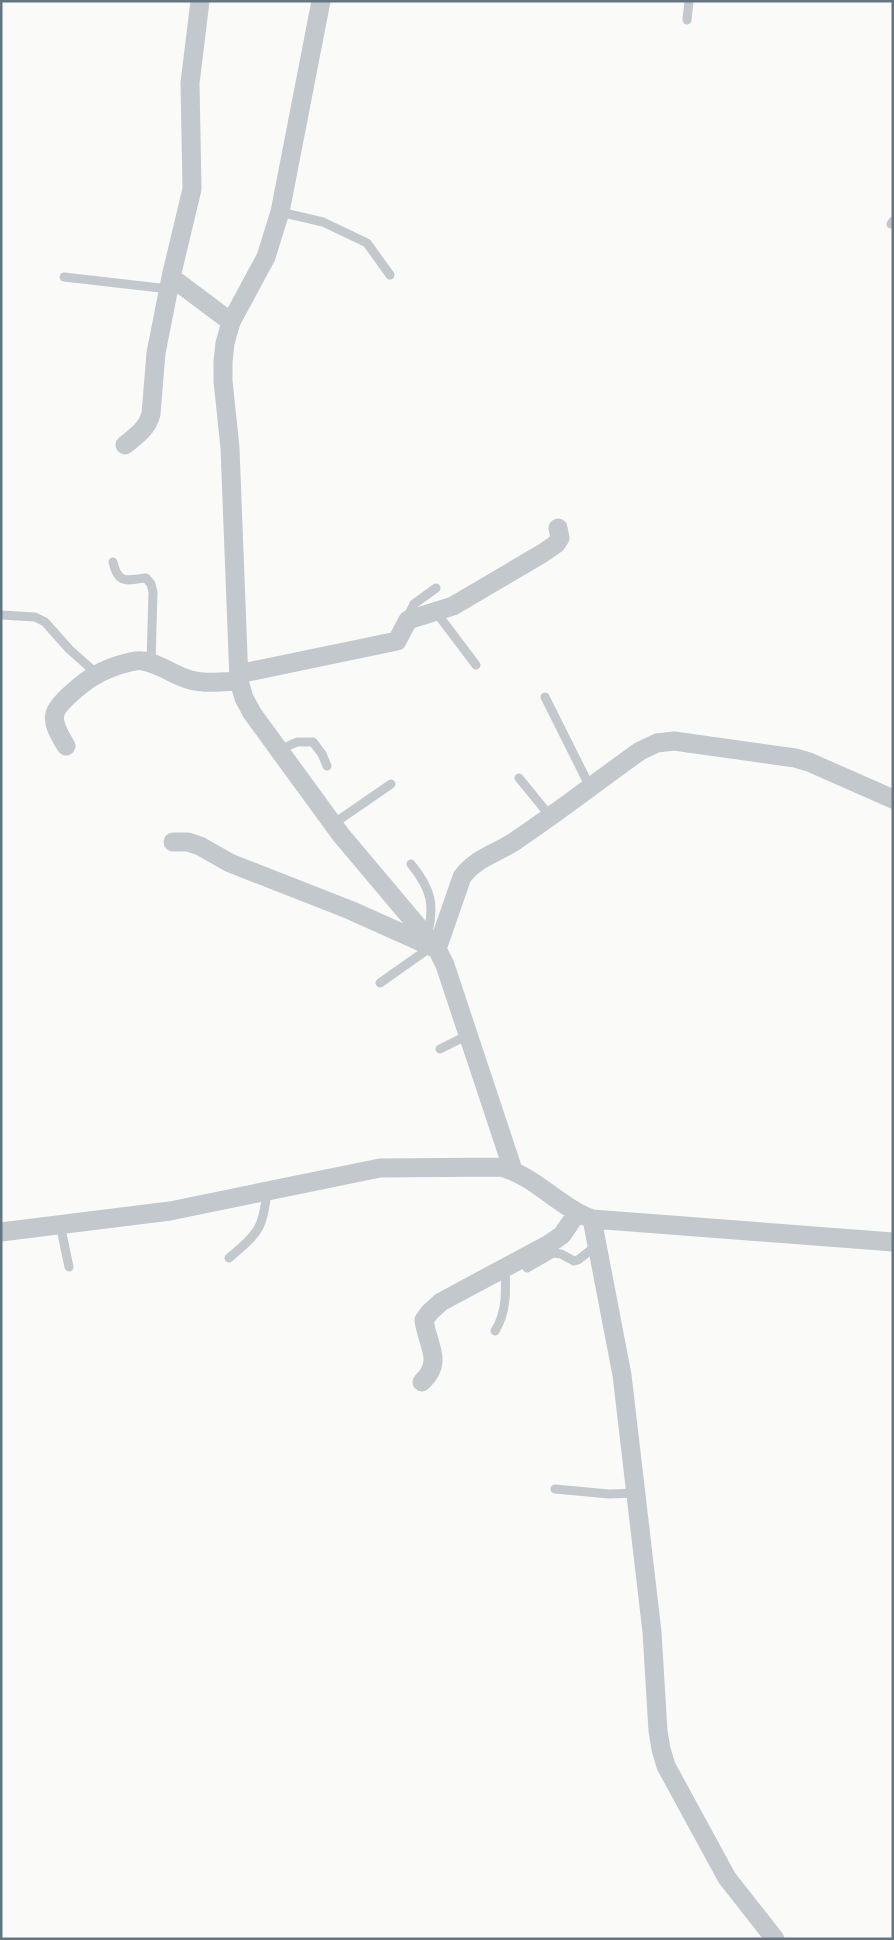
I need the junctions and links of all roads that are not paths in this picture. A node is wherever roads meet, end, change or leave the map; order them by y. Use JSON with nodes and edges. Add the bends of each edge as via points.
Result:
{"nodes":[{"id":1,"x":200,"y":1,"type":"edge"},
{"id":2,"x":321,"y":1,"type":"edge"},
{"id":3,"x":689,"y":1,"type":"edge"},
{"id":4,"x":687,"y":20,"type":"dead end"},
{"id":5,"x":280,"y":212,"type":"junction"},
{"id":6,"x":390,"y":275,"type":"dead end"},
{"id":7,"x":64,"y":277,"type":"dead end"},
{"id":8,"x":170,"y":283,"type":"junction"},
{"id":9,"x":231,"y":322,"type":"junction"},
{"id":10,"x":125,"y":445,"type":"dead end"},
{"id":11,"x":558,"y":528,"type":"dead end"},
{"id":12,"x":113,"y":562,"type":"dead end"},
{"id":13,"x":436,"y":588,"type":"dead end"},
{"id":14,"x":436,"y":612,"type":"junction"},
{"id":15,"x":1,"y":615,"type":"edge"},
{"id":16,"x":405,"y":624,"type":"junction"},
{"id":17,"x":151,"y":663,"type":"junction"},
{"id":18,"x":476,"y":665,"type":"dead end"},
{"id":19,"x":97,"y":674,"type":"junction"},
{"id":20,"x":238,"y":678,"type":"junction"},
{"id":21,"x":545,"y":697,"type":"dead end"},
{"id":22,"x":66,"y":746,"type":"dead end"},
{"id":23,"x":279,"y":750,"type":"junction"},
{"id":24,"x":327,"y":766,"type":"dead end"},
{"id":25,"x":519,"y":778,"type":"dead end"},
{"id":26,"x":391,"y":784,"type":"dead end"},
{"id":27,"x":590,"y":787,"type":"junction"},
{"id":28,"x":892,"y":797,"type":"edge"},
{"id":29,"x":550,"y":816,"type":"junction"},
{"id":30,"x":333,"y":824,"type":"junction"},
{"id":31,"x":173,"y":842,"type":"dead end"},
{"id":32,"x":411,"y":864,"type":"dead end"},
{"id":33,"x":432,"y":944,"type":"junction"},
{"id":34,"x":380,"y":983,"type":"dead end"},
{"id":35,"x":468,"y":1035,"type":"junction"},
{"id":36,"x":440,"y":1049,"type":"dead end"},
{"id":37,"x":512,"y":1170,"type":"junction"},
{"id":38,"x":267,"y":1190,"type":"junction"},
{"id":39,"x":584,"y":1216,"type":"junction"},
{"id":40,"x":60,"y":1224,"type":"junction"},
{"id":41,"x":1,"y":1232,"type":"edge"},
{"id":42,"x":893,"y":1242,"type":"edge"},
{"id":43,"x":597,"y":1244,"type":"junction"},
{"id":44,"x":229,"y":1258,"type":"dead end"},
{"id":45,"x":69,"y":1267,"type":"dead end"},
{"id":46,"x":505,"y":1268,"type":"junction"},
{"id":47,"x":527,"y":1268,"type":"dead end"},
{"id":48,"x":495,"y":1331,"type":"dead end"},
{"id":49,"x":422,"y":1382,"type":"dead end"},
{"id":50,"x":555,"y":1489,"type":"dead end"},
{"id":51,"x":636,"y":1493,"type":"junction"},
{"id":52,"x":775,"y":1939,"type":"edge"}],
"edges":[{"from":1,"to":8,"type":"street","via":[[190,83],[192,189]]},
{"from":2,"to":5,"type":"street"},
{"from":3,"to":4,"type":"lane"},
{"from":5,"to":6,"type":"lane","via":[[323,222],[367,243]]},
{"from":5,"to":9,"type":"street","via":[[266,257]]},
{"from":7,"to":8,"type":"lane"},
{"from":8,"to":9,"type":"street"},
{"from":8,"to":10,"type":"street","via":[[156,353],[150,419],[141,432]]},
{"from":9,"to":20,"type":"street","via":[[225,343],[223,381],[230,448]]},
{"from":11,"to":14,"type":"street","via":[[560,538],[543,553],[453,606]]},
{"from":12,"to":17,"type":"lane","via":[[121,578],[131,581],[146,578],[151,584]]},
{"from":13,"to":16,"type":"lane","via":[[414,604]]},
{"from":14,"to":16,"type":"street","via":[[412,617]]},
{"from":14,"to":18,"type":"lane"},
{"from":15,"to":19,"type":"lane","via":[[35,617],[45,622]]},
{"from":16,"to":20,"type":"street","via":[[400,638],[392,643]]},
{"from":17,"to":19,"type":"street","via":[[133,661]]},
{"from":17,"to":20,"type":"street","via":[[201,682]]},
{"from":19,"to":22,"type":"street","via":[[55,713],[54,722]]},
{"from":20,"to":23,"type":"street","via":[[252,713]]},
{"from":21,"to":27,"type":"lane"},
{"from":23,"to":24,"type":"lane","via":[[297,742],[313,742]]},
{"from":23,"to":30,"type":"street"},
{"from":25,"to":29,"type":"lane"},
{"from":26,"to":30,"type":"lane"},
{"from":27,"to":28,"type":"street","via":[[640,751],[657,743],[674,741],[795,758]]},
{"from":27,"to":29,"type":"street"},
{"from":29,"to":33,"type":"street","via":[[517,840],[469,867]]},
{"from":30,"to":33,"type":"street"},
{"from":31,"to":33,"type":"street","via":[[200,846],[230,863]]},
{"from":32,"to":33,"type":"lane","via":[[423,879],[431,898]]},
{"from":33,"to":34,"type":"lane"},
{"from":33,"to":35,"type":"street","via":[[445,965]]},
{"from":35,"to":36,"type":"lane"},
{"from":35,"to":37,"type":"street"},
{"from":37,"to":38,"type":"street","via":[[380,1168]]},
{"from":37,"to":39,"type":"street"},
{"from":38,"to":40,"type":"street","via":[[170,1211]]},
{"from":38,"to":44,"type":"lane","via":[[259,1230]]},
{"from":39,"to":42,"type":"street"},
{"from":39,"to":43,"type":"street"},
{"from":39,"to":46,"type":"street","via":[[549,1244]]},
{"from":40,"to":41,"type":"street"},
{"from":40,"to":45,"type":"lane"},
{"from":43,"to":47,"type":"lane","via":[[578,1260],[553,1253]]},
{"from":43,"to":51,"type":"street","via":[[622,1375]]},
{"from":46,"to":48,"type":"lane","via":[[504,1310]]},
{"from":46,"to":49,"type":"street","via":[[441,1302],[424,1320],[434,1358]]},
{"from":50,"to":51,"type":"lane"},
{"from":51,"to":52,"type":"street","via":[[652,1632],[658,1731],[666,1766],[727,1878]]}]}
